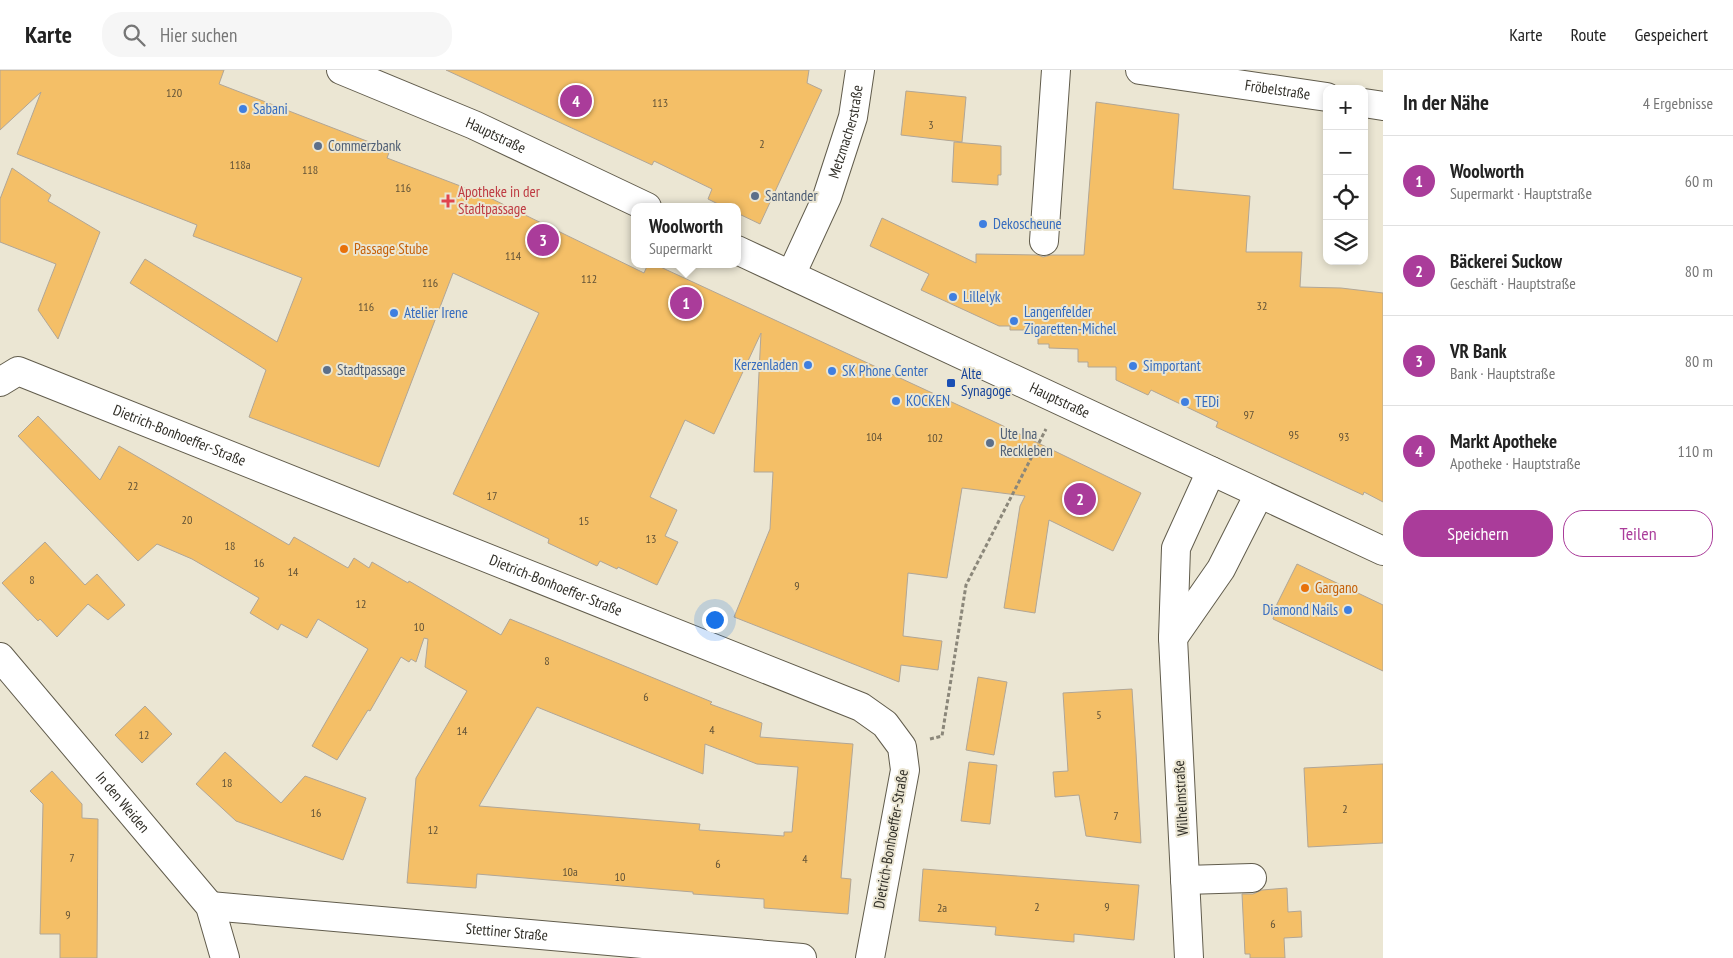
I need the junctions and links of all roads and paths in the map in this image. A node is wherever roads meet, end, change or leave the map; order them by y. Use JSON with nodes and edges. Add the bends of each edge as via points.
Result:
{"nodes":[{"id":1,"x":341,"y":70,"type":"edge"},
{"id":2,"x":860,"y":70,"type":"edge"},
{"id":3,"x":1056,"y":70,"type":"edge"},
{"id":4,"x":1140,"y":70,"type":"edge"},
{"id":5,"x":1323,"y":96,"type":"edge"},
{"id":6,"x":1368,"y":104,"type":"edge"},
{"id":7,"x":1383,"y":106,"type":"edge"},
{"id":8,"x":638,"y":203,"type":"edge"},
{"id":9,"x":1044,"y":241,"type":"dead end"},
{"id":10,"x":741,"y":252,"type":"edge"},
{"id":11,"x":790,"y":275,"type":"junction"},
{"id":12,"x":0,"y":382,"type":"edge"},
{"id":13,"x":1060,"y":402,"type":"junction"},
{"id":14,"x":1211,"y":471,"type":"junction"},
{"id":15,"x":1259,"y":494,"type":"junction"},
{"id":16,"x":1383,"y":551,"type":"edge"},
{"id":17,"x":1173,"y":638,"type":"junction"},
{"id":18,"x":0,"y":657,"type":"edge"},
{"id":19,"x":902,"y":747,"type":"junction"},
{"id":20,"x":1252,"y":878,"type":"dead end"},
{"id":21,"x":1185,"y":880,"type":"junction"},
{"id":22,"x":210,"y":906,"type":"junction"},
{"id":23,"x":225,"y":958,"type":"edge"},
{"id":24,"x":802,"y":958,"type":"edge"},
{"id":25,"x":870,"y":958,"type":"edge"},
{"id":26,"x":1190,"y":958,"type":"edge"}],
"edges":[{"from":1,"to":8,"type":"street","name":"Hauptstraße","via":[[474,125]]},
{"from":2,"to":11,"type":"street","name":"Metzmacherstraße","via":[[853,117],[827,197]]},
{"from":3,"to":9,"type":"street"},
{"from":4,"to":5,"type":"street","name":"Fröbelstraße"},
{"from":6,"to":7,"type":"street"},
{"from":10,"to":11,"type":"street","name":"Hauptstraße"},
{"from":11,"to":13,"type":"street","name":"Hauptstraße"},
{"from":12,"to":19,"type":"street","name":"Dietrich-Bonhoeffer-Straße","via":[[18,371],[861,707],[885,724]]},
{"from":13,"to":14,"type":"street","name":"Hauptstraße"},
{"from":13,"to":19,"type":"path","via":[[966,585],[942,736]]},
{"from":14,"to":15,"type":"street","name":"Hauptstraße"},
{"from":14,"to":17,"type":"street","name":"Wilhelmstraße","via":[[1176,548]]},
{"from":15,"to":16,"type":"street","name":"Hauptstraße"},
{"from":15,"to":17,"type":"street","via":[[1221,569]]},
{"from":17,"to":21,"type":"street","name":"Wilhelmstraße"},
{"from":18,"to":22,"type":"street","name":"In den Weiden"},
{"from":19,"to":25,"type":"street","name":"Dietrich-Bonhoeffer-Straße","via":[[905,770]]},
{"from":20,"to":21,"type":"street"},
{"from":21,"to":26,"type":"street","name":"Wilhelmstraße"},
{"from":22,"to":23,"type":"street","name":"In den Weiden"},
{"from":22,"to":24,"type":"street","name":"Stettiner Straße"}]}
